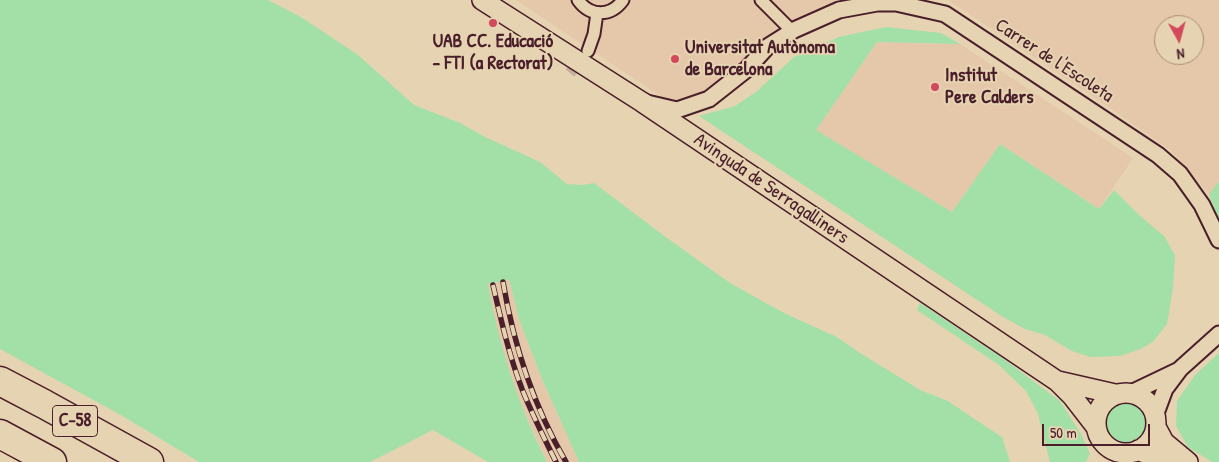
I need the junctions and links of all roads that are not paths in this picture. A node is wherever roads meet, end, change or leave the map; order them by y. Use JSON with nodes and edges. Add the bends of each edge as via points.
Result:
{"nodes":[{"id":1,"x":482,"y":0,"type":"edge"},
{"id":2,"x":578,"y":0,"type":"edge"},
{"id":3,"x":622,"y":0,"type":"edge"},
{"id":4,"x":761,"y":0,"type":"edge"},
{"id":5,"x":597,"y":13,"type":"junction"},
{"id":6,"x":788,"y":27,"type":"dead end"},
{"id":7,"x":588,"y":51,"type":"tunnel mouth"},
{"id":8,"x":642,"y":102,"type":"junction"},
{"id":9,"x":1219,"y":240,"type":"edge"},
{"id":10,"x":1219,"y":334,"type":"edge"},
{"id":11,"x":1180,"y":369,"type":"junction"},
{"id":12,"x":0,"y":381,"type":"edge"},
{"id":13,"x":1057,"y":381,"type":"junction"},
{"id":14,"x":1123,"y":394,"type":"junction"},
{"id":15,"x":1156,"y":421,"type":"junction"},
{"id":16,"x":1096,"y":427,"type":"junction"},
{"id":17,"x":0,"y":434,"type":"edge"},
{"id":18,"x":1138,"y":450,"type":"junction"},
{"id":19,"x":52,"y":462,"type":"edge"},
{"id":20,"x":150,"y":462,"type":"edge"},
{"id":21,"x":1177,"y":462,"type":"edge"},
{"id":22,"x":1188,"y":462,"type":"edge"}],
"edges":[{"from":1,"to":8,"type":"street","name":"Avinguda de Serragalliners"},
{"from":2,"to":5,"type":"street","via":[[583,7]]},
{"from":3,"to":5,"type":"street","via":[[612,10]]},
{"from":4,"to":6,"type":"street"},
{"from":5,"to":7,"type":"street"},
{"from":8,"to":9,"type":"street","name":"Carrer de l'Escoleta","via":[[677,110],[709,99],[747,70],[767,47],[794,30],[839,10],[877,3],[910,5],[946,14],[1158,155],[1180,174],[1202,206]]},
{"from":8,"to":13,"type":"street","name":"Avinguda de Serragalliners"},
{"from":10,"to":11,"type":"street"},
{"from":11,"to":14,"type":"street"},
{"from":11,"to":15,"type":"street","via":[[1165,390]]},
{"from":12,"to":20,"type":"highway","number":"C-58"},
{"from":13,"to":14,"type":"street","name":"Avinguda de Serragalliners"},
{"from":13,"to":16,"type":"street","name":"Avinguda de Serragalliners"},
{"from":14,"to":15,"type":"street","via":[[1140,396],[1147,401],[1154,410]]},
{"from":14,"to":16,"type":"street","via":[[1106,400],[1100,407]]},
{"from":15,"to":18,"type":"street","via":[[1151,439]]},
{"from":15,"to":22,"type":"street","via":[[1164,442]]},
{"from":16,"to":18,"type":"street","via":[[1100,439],[1112,449],[1123,453]]},
{"from":17,"to":19,"type":"highway","number":"C-58"},
{"from":18,"to":21,"type":"street"}]}
